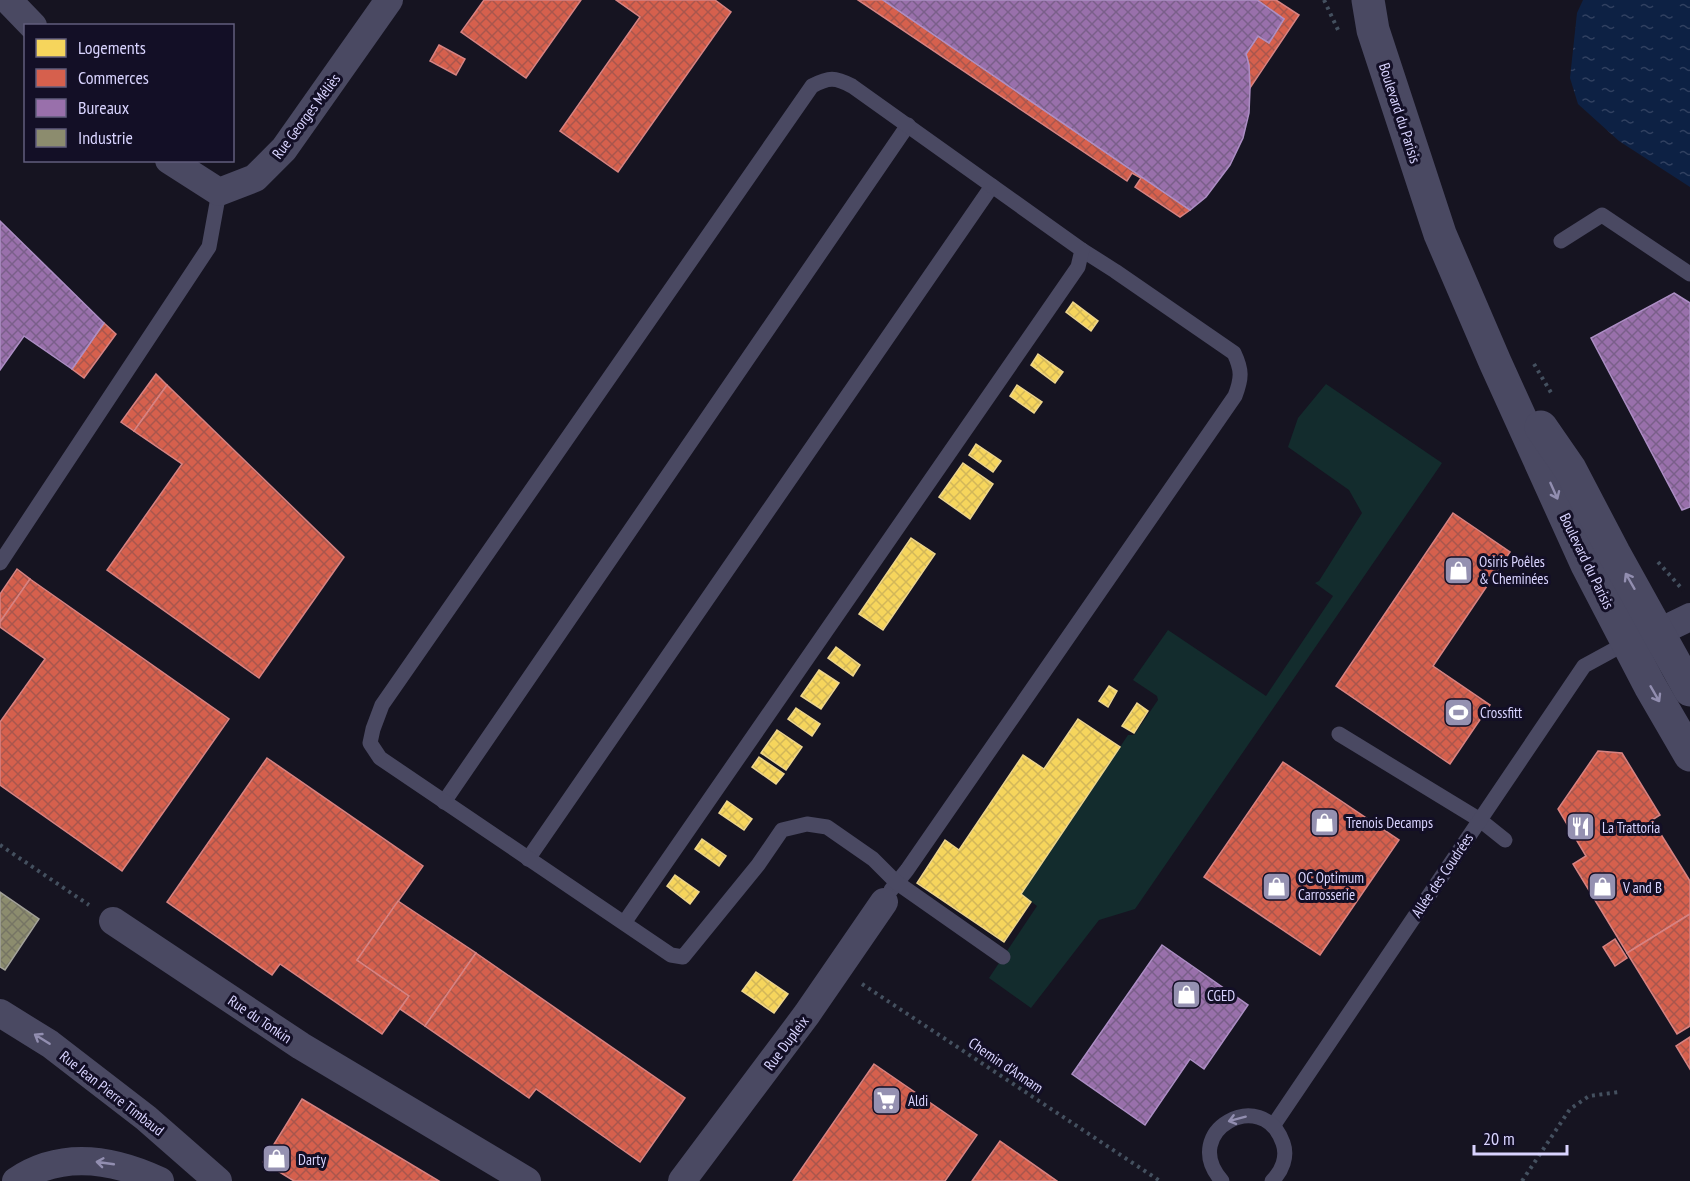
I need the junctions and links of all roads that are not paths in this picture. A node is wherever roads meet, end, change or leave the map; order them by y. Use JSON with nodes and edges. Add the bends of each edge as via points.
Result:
{"nodes":[{"id":1,"x":8,"y":0,"type":"edge"},
{"id":2,"x":389,"y":0,"type":"edge"},
{"id":3,"x":1356,"y":0,"type":"edge"},
{"id":4,"x":1371,"y":15,"type":"edge"},
{"id":5,"x":31,"y":24,"type":"edge"},
{"id":6,"x":908,"y":125,"type":"junction"},
{"id":7,"x":172,"y":162,"type":"edge"},
{"id":8,"x":992,"y":186,"type":"junction"},
{"id":9,"x":219,"y":192,"type":"junction"},
{"id":10,"x":1561,"y":241,"type":"dead end"},
{"id":11,"x":1082,"y":250,"type":"junction"},
{"id":12,"x":1690,"y":274,"type":"edge"},
{"id":13,"x":1495,"y":362,"type":"junction"},
{"id":14,"x":0,"y":563,"type":"edge"},
{"id":15,"x":1688,"y":606,"type":"edge"},
{"id":16,"x":1659,"y":632,"type":"junction"},
{"id":17,"x":1628,"y":642,"type":"junction"},
{"id":18,"x":1690,"y":690,"type":"edge"},
{"id":19,"x":1339,"y":734,"type":"dead end"},
{"id":20,"x":1690,"y":755,"type":"edge"},
{"id":21,"x":444,"y":802,"type":"junction"},
{"id":22,"x":1480,"y":820,"type":"junction"},
{"id":23,"x":1505,"y":840,"type":"dead end"},
{"id":24,"x":528,"y":859,"type":"junction"},
{"id":25,"x":890,"y":892,"type":"junction"},
{"id":26,"x":113,"y":921,"type":"road end"},
{"id":27,"x":624,"y":923,"type":"junction"},
{"id":28,"x":1003,"y":957,"type":"dead end"},
{"id":29,"x":0,"y":1013,"type":"edge"},
{"id":30,"x":1273,"y":1126,"type":"junction"},
{"id":31,"x":1276,"y":1180,"type":"edge"},
{"id":32,"x":16,"y":1181,"type":"edge"},
{"id":33,"x":160,"y":1181,"type":"edge"},
{"id":34,"x":218,"y":1181,"type":"edge"},
{"id":35,"x":527,"y":1181,"type":"edge"},
{"id":36,"x":682,"y":1181,"type":"edge"},
{"id":37,"x":1222,"y":1181,"type":"edge"}],
"edges":[{"from":1,"to":5,"type":"street"},
{"from":2,"to":9,"type":"street","name":"Rue Georges Méliès","via":[[284,149],[255,178]]},
{"from":3,"to":4,"type":"street","name":"Boulevard du Parisis"},
{"from":4,"to":13,"type":"street","name":"Boulevard du Parisis","via":[[1440,234]]},
{"from":6,"to":8,"type":"lane"},
{"from":6,"to":21,"type":"lane"},
{"from":6,"to":21,"type":"lane","via":[[837,78],[812,86],[382,705],[370,743],[380,758]]},
{"from":7,"to":9,"type":"street"},
{"from":8,"to":11,"type":"lane"},
{"from":8,"to":24,"type":"lane"},
{"from":9,"to":14,"type":"lane","via":[[209,247]]},
{"from":10,"to":12,"type":"lane","via":[[1602,215]]},
{"from":11,"to":25,"type":"lane","via":[[1234,352],[1241,381],[1229,406]]},
{"from":11,"to":27,"type":"lane","via":[[1078,267]]},
{"from":16,"to":13,"type":"street","name":"Boulevard du Parisis","one_way":true,"via":[[1570,469]]},
{"from":13,"to":17,"type":"street","name":"Boulevard du Parisis","one_way":true,"via":[[1587,565]]},
{"from":15,"to":16,"type":"street"},
{"from":16,"to":17,"type":"street"},
{"from":16,"to":18,"type":"street","name":"Boulevard du Parisis"},
{"from":17,"to":20,"type":"street","name":"Boulevard du Parisis","one_way":true},
{"from":17,"to":22,"type":"lane","name":"Allée des Coudrées","via":[[1584,666]]},
{"from":19,"to":22,"type":"lane"},
{"from":21,"to":24,"type":"lane"},
{"from":22,"to":23,"type":"lane"},
{"from":22,"to":30,"type":"lane","name":"Allée des Coudrées"},
{"from":24,"to":27,"type":"lane"},
{"from":25,"to":27,"type":"lane","via":[[873,859],[827,827],[807,824],[782,830],[683,957],[671,955]]},
{"from":25,"to":28,"type":"lane"},
{"from":25,"to":36,"type":"street","name":"Rue Dupleix","via":[[807,1014]]},
{"from":26,"to":35,"type":"street","name":"Rue du Tonkin","via":[[301,1046]]},
{"from":34,"to":29,"type":"street","name":"Rue Jean Pierre Timbaud","one_way":true,"via":[[146,1118],[59,1051]]},
{"from":30,"to":31,"type":"lane","via":[[1284,1148],[1284,1161]]},
{"from":30,"to":37,"type":"lane","one_way":true,"via":[[1263,1119],[1239,1116],[1219,1128],[1212,1139],[1210,1162]]},
{"from":33,"to":32,"type":"street","one_way":true,"via":[[133,1168],[104,1161],[48,1166]]}]}
